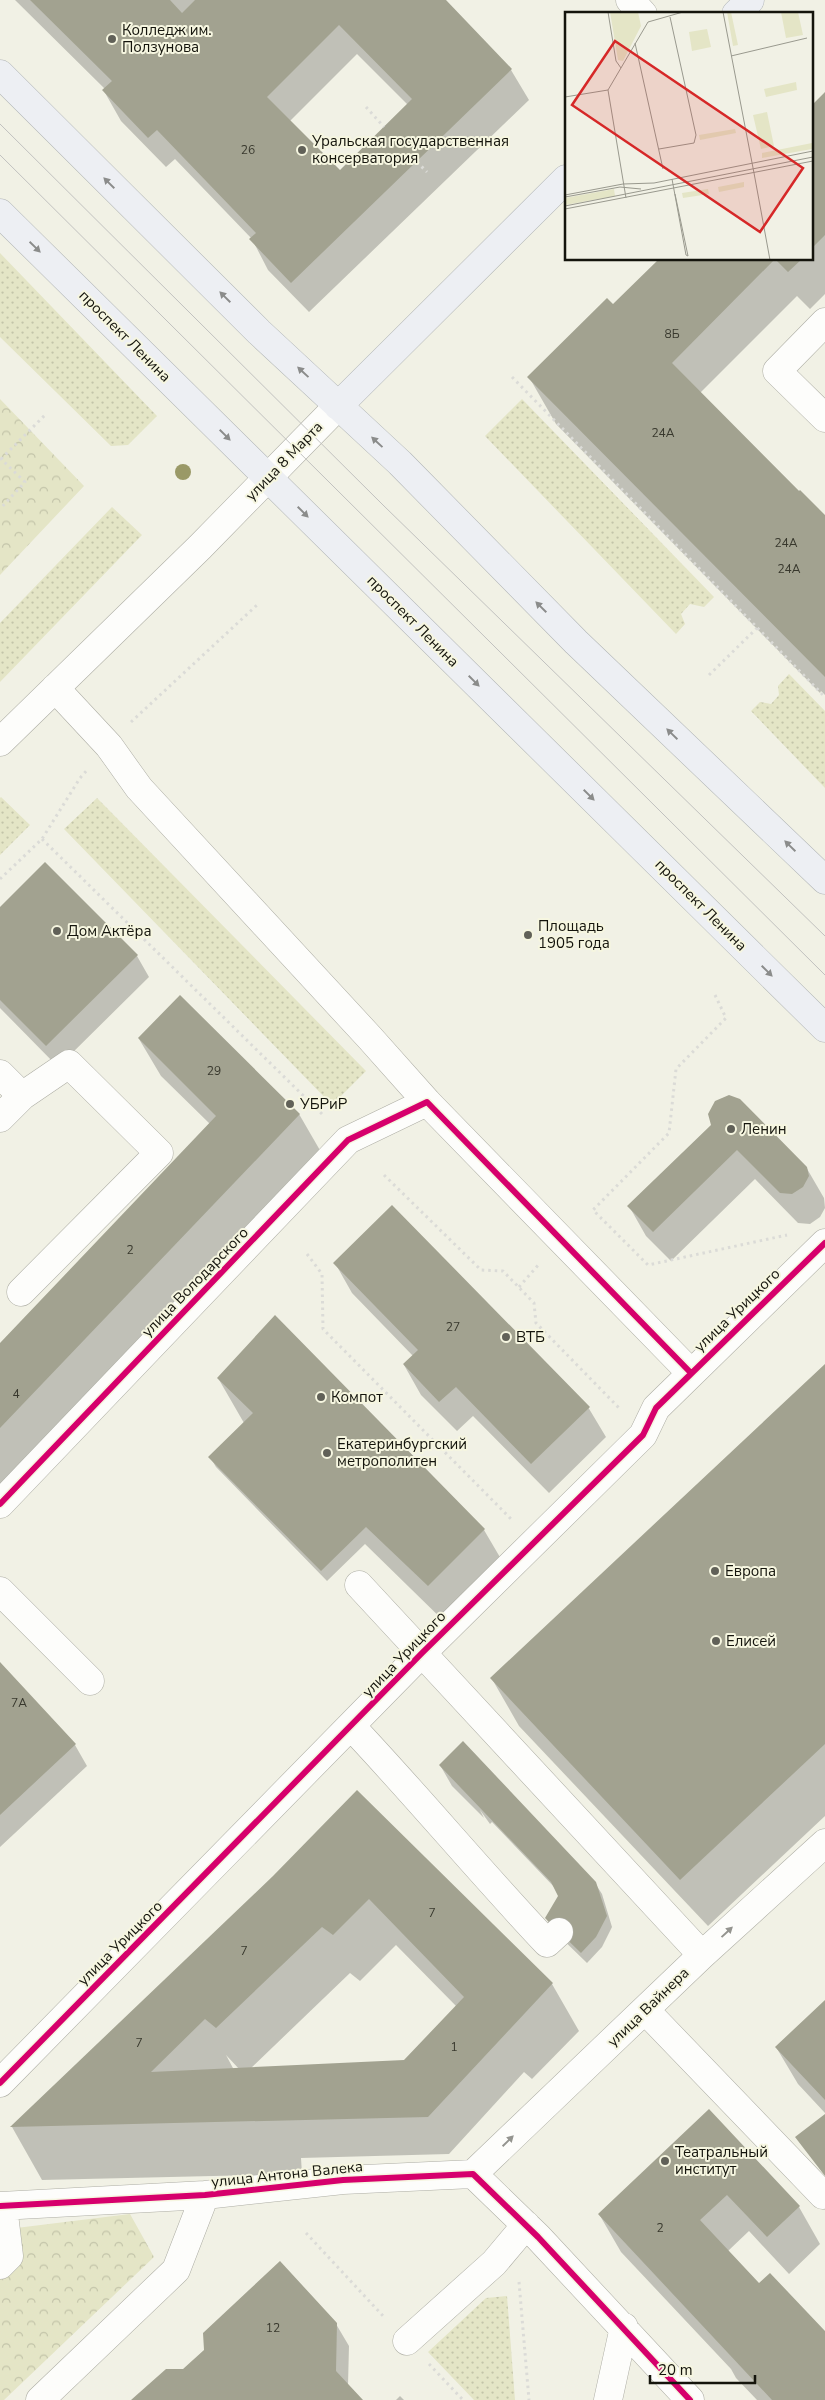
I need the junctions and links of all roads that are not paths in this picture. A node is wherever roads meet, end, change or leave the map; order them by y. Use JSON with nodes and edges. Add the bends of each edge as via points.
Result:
{"nodes":[{"id":1,"x":630,"y":0,"type":"edge"},
{"id":2,"x":750,"y":0,"type":"edge"},
{"id":3,"x":641,"y":12,"type":"edge"},
{"id":4,"x":738,"y":12,"type":"edge"},
{"id":5,"x":0,"y":74,"type":"edge"},
{"id":6,"x":565,"y":180,"type":"edge"},
{"id":7,"x":0,"y":213,"type":"edge"},
{"id":8,"x":825,"y":322,"type":"edge"},
{"id":9,"x":338,"y":406,"type":"junction"},
{"id":10,"x":825,"y":418,"type":"edge"},
{"id":11,"x":268,"y":478,"type":"junction"},
{"id":12,"x":55,"y":688,"type":"junction"},
{"id":13,"x":0,"y":742,"type":"edge"},
{"id":14,"x":825,"y":880,"type":"edge"},
{"id":15,"x":825,"y":1028,"type":"edge"},
{"id":16,"x":0,"y":1074,"type":"edge"},
{"id":17,"x":22,"y":1096,"type":"junction"},
{"id":18,"x":426,"y":1102,"type":"junction"},
{"id":19,"x":0,"y":1118,"type":"edge"},
{"id":20,"x":825,"y":1243,"type":"edge"},
{"id":21,"x":21,"y":1292,"type":"dead end"},
{"id":22,"x":690,"y":1372,"type":"junction"},
{"id":23,"x":0,"y":1504,"type":"edge"},
{"id":24,"x":359,"y":1586,"type":"dead end"},
{"id":25,"x":0,"y":1592,"type":"edge"},
{"id":26,"x":422,"y":1653,"type":"junction"},
{"id":27,"x":90,"y":1681,"type":"dead end"},
{"id":28,"x":351,"y":1726,"type":"junction"},
{"id":29,"x":825,"y":1842,"type":"edge"},
{"id":30,"x":559,"y":1932,"type":"dead end"},
{"id":31,"x":702,"y":1955,"type":"junction"},
{"id":32,"x":645,"y":2010,"type":"junction"},
{"id":33,"x":0,"y":2083,"type":"edge"},
{"id":34,"x":473,"y":2174,"type":"junction"},
{"id":35,"x":204,"y":2195,"type":"junction"},
{"id":36,"x":823,"y":2195,"type":"dead end"},
{"id":37,"x":2,"y":2206,"type":"edge"},
{"id":38,"x":526,"y":2225,"type":"junction"},
{"id":39,"x":0,"y":2265,"type":"edge"},
{"id":40,"x":624,"y":2328,"type":"junction"},
{"id":41,"x":407,"y":2341,"type":"road end"},
{"id":42,"x":40,"y":2400,"type":"edge"},
{"id":43,"x":608,"y":2400,"type":"edge"},
{"id":44,"x":690,"y":2400,"type":"edge"}],
"edges":[{"from":1,"to":3,"type":"street"},
{"from":2,"to":4,"type":"main road"},
{"from":9,"to":5,"type":"main road","one_way":true},
{"from":6,"to":9,"type":"main road","name":"улица 8 Марта"},
{"from":7,"to":11,"type":"main road","name":"проспект Ленина","one_way":true},
{"from":8,"to":10,"type":"street","via":[[777,371]]},
{"from":9,"to":11,"type":"street","name":"улица 8 Марта"},
{"from":14,"to":9,"type":"main road","one_way":true,"via":[[576,642],[400,463]]},
{"from":11,"to":12,"type":"street","name":"улица 8 Марта"},
{"from":11,"to":15,"type":"main road","name":"проспект Ленина","one_way":true},
{"from":12,"to":13,"type":"street","name":"улица 8 Марта"},
{"from":12,"to":18,"type":"street","via":[[108,746],[139,788]]},
{"from":16,"to":17,"type":"street"},
{"from":17,"to":19,"type":"street"},
{"from":17,"to":21,"type":"street","via":[[69,1064],[159,1152]]},
{"from":18,"to":22,"type":"street"},
{"from":18,"to":23,"type":"street","name":"улица Володарского","via":[[348,1140]]},
{"from":20,"to":22,"type":"street","name":"улица Урицкого"},
{"from":22,"to":26,"type":"street","name":"улица Урицкого","via":[[656,1408],[643,1435]]},
{"from":24,"to":26,"type":"street"},
{"from":25,"to":27,"type":"street"},
{"from":26,"to":28,"type":"street","name":"улица Урицкого"},
{"from":26,"to":31,"type":"street"},
{"from":28,"to":30,"type":"street","via":[[546,1943]]},
{"from":28,"to":33,"type":"street","name":"улица Урицкого"},
{"from":31,"to":29,"type":"street","name":"улица Вайнера","one_way":true},
{"from":31,"to":32,"type":"street","name":"улица Вайнера"},
{"from":34,"to":32,"type":"street","name":"улица Вайнера","one_way":true},
{"from":32,"to":36,"type":"street"},
{"from":34,"to":35,"type":"street","name":"улица Антона Валека","via":[[343,2180]]},
{"from":34,"to":38,"type":"street"},
{"from":35,"to":37,"type":"street","name":"улица Антона Валека"},
{"from":35,"to":42,"type":"street","via":[[176,2270]]},
{"from":37,"to":39,"type":"street","via":[[9,2256]]},
{"from":38,"to":40,"type":"street"},
{"from":38,"to":41,"type":"street","via":[[494,2263]]},
{"from":40,"to":43,"type":"street"},
{"from":40,"to":44,"type":"street"}]}
